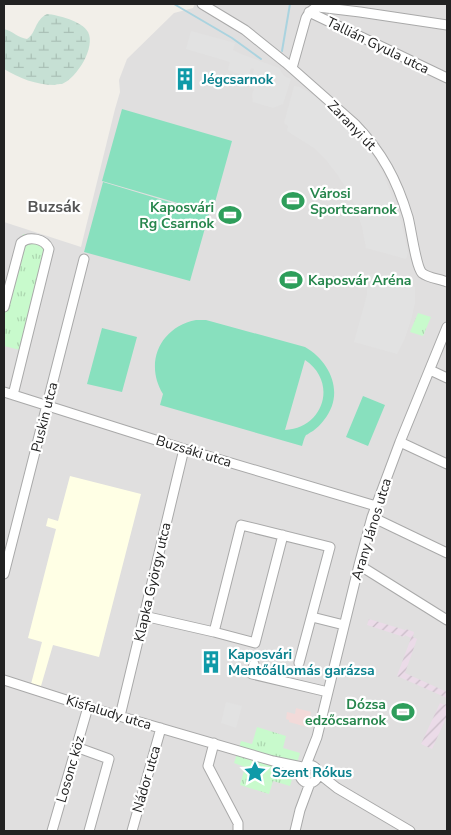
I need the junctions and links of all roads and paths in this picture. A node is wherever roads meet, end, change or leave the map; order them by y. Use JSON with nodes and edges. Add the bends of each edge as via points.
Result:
{"nodes":[{"id":1,"x":202,"y":4,"type":"edge"},
{"id":2,"x":309,"y":12,"type":"junction"},
{"id":3,"x":447,"y":25,"type":"edge"},
{"id":4,"x":292,"y":68,"type":"junction"},
{"id":5,"x":447,"y":78,"type":"edge"},
{"id":6,"x":84,"y":259,"type":"dead end"},
{"id":7,"x":447,"y":282,"type":"edge"},
{"id":8,"x":4,"y":307,"type":"edge"},
{"id":9,"x":447,"y":327,"type":"edge"},
{"id":10,"x":430,"y":370,"type":"junction"},
{"id":11,"x":447,"y":378,"type":"edge"},
{"id":12,"x":8,"y":393,"type":"edge"},
{"id":13,"x":46,"y":406,"type":"junction"},
{"id":14,"x":400,"y":442,"type":"junction"},
{"id":15,"x":184,"y":449,"type":"junction"},
{"id":16,"x":447,"y":464,"type":"edge"},
{"id":17,"x":376,"y":506,"type":"junction"},
{"id":18,"x":372,"y":518,"type":"junction"},
{"id":19,"x":283,"y":536,"type":"junction"},
{"id":20,"x":447,"y":553,"type":"edge"},
{"id":21,"x":359,"y":565,"type":"junction"},
{"id":22,"x":4,"y":574,"type":"edge"},
{"id":23,"x":144,"y":616,"type":"junction"},
{"id":24,"x":312,"y":617,"type":"junction"},
{"id":25,"x":447,"y":620,"type":"edge"},
{"id":26,"x":344,"y":625,"type":"junction"},
{"id":27,"x":214,"y":632,"type":"junction"},
{"id":28,"x":299,"y":663,"type":"dead end"},
{"id":29,"x":254,"y":664,"type":"dead end"},
{"id":30,"x":4,"y":680,"type":"edge"},
{"id":31,"x":328,"y":692,"type":"junction"},
{"id":32,"x":88,"y":707,"type":"junction"},
{"id":33,"x":120,"y":716,"type":"junction"},
{"id":34,"x":161,"y":728,"type":"junction"},
{"id":35,"x":214,"y":743,"type":"junction"},
{"id":36,"x":76,"y":747,"type":"junction"},
{"id":37,"x":308,"y":774,"type":"junction"},
{"id":38,"x":52,"y":831,"type":"edge"},
{"id":39,"x":89,"y":831,"type":"edge"},
{"id":40,"x":132,"y":831,"type":"edge"},
{"id":41,"x":238,"y":831,"type":"edge"},
{"id":42,"x":295,"y":831,"type":"edge"},
{"id":43,"x":410,"y":831,"type":"edge"}],
"edges":[{"from":1,"to":4,"type":"street","name":"Zaranyi út","via":[[246,30]]},
{"from":2,"to":3,"type":"street","via":[[318,7]]},
{"from":2,"to":4,"type":"street"},
{"from":2,"to":5,"type":"street","name":"Tallián Gyula utca"},
{"from":4,"to":7,"type":"street","name":"Zaranyi út","via":[[355,124],[376,148],[402,198],[422,273]]},
{"from":6,"to":13,"type":"street","name":"Puskin utca"},
{"from":8,"to":12,"type":"street","name":"Buzsáki utca","via":[[21,243],[30,238],[47,244],[49,249]]},
{"from":9,"to":10,"type":"street","name":"Arany János utca"},
{"from":10,"to":11,"type":"street"},
{"from":10,"to":14,"type":"street","name":"Arany János utca"},
{"from":12,"to":13,"type":"street","name":"Buzsáki utca"},
{"from":13,"to":15,"type":"street","name":"Buzsáki utca"},
{"from":13,"to":22,"type":"street","name":"Puskin utca"},
{"from":14,"to":16,"type":"street"},
{"from":14,"to":17,"type":"street","name":"Arany János utca"},
{"from":15,"to":17,"type":"street","name":"Buzsáki utca"},
{"from":15,"to":23,"type":"street","name":"Klapka György utca"},
{"from":17,"to":18,"type":"street","name":"Arany János utca"},
{"from":18,"to":20,"type":"street"},
{"from":18,"to":21,"type":"street","name":"Arany János utca"},
{"from":19,"to":24,"type":"street","via":[[330,547]]},
{"from":19,"to":27,"type":"street","via":[[242,525]]},
{"from":19,"to":27,"type":"street","via":[[255,643]]},
{"from":21,"to":25,"type":"street"},
{"from":21,"to":26,"type":"street","name":"Arany János utca"},
{"from":23,"to":27,"type":"street"},
{"from":23,"to":33,"type":"street","name":"Klapka György utca"},
{"from":24,"to":26,"type":"street"},
{"from":24,"to":28,"type":"street"},
{"from":26,"to":31,"type":"street","name":"Arany János utca"},
{"from":29,"to":31,"type":"street","via":[[252,674]]},
{"from":30,"to":32,"type":"street","name":"Kisfaludy utca"},
{"from":31,"to":37,"type":"street","name":"Arany János utca"},
{"from":32,"to":33,"type":"street","name":"Kisfaludy utca"},
{"from":32,"to":36,"type":"street","name":"Losonc köz"},
{"from":33,"to":34,"type":"street","name":"Kisfaludy utca"},
{"from":34,"to":35,"type":"street","name":"Kisfaludy utca"},
{"from":34,"to":40,"type":"street","name":"Nádor utca"},
{"from":35,"to":37,"type":"street","name":"Kisfaludy utca"},
{"from":35,"to":41,"type":"street","via":[[208,766],[238,823]]},
{"from":36,"to":38,"type":"street","name":"Losonc köz"},
{"from":36,"to":39,"type":"street","via":[[109,758]]},
{"from":37,"to":42,"type":"street","name":"Arany János utca"},
{"from":37,"to":43,"type":"street","name":"Kisfaludy utca"}]}
